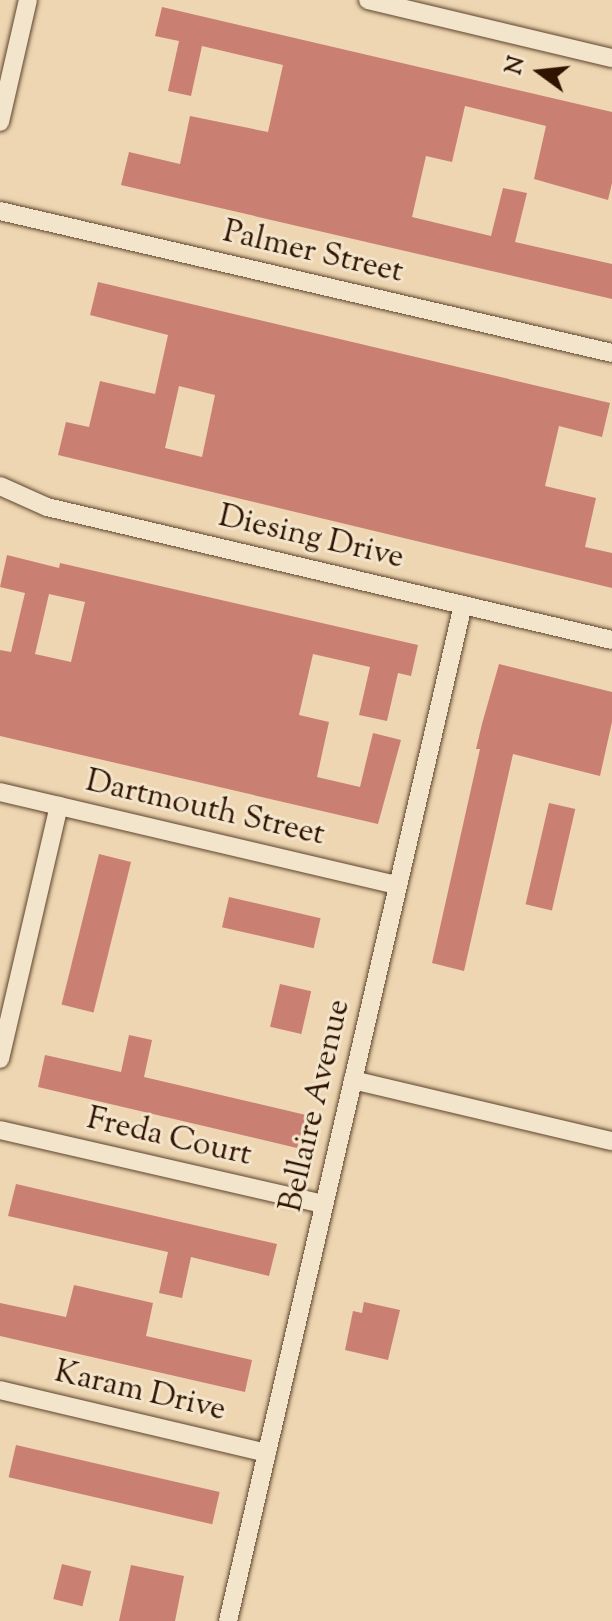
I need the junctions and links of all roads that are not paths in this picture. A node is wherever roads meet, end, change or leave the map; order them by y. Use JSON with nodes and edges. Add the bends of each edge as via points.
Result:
{"nodes":[{"id":1,"x":28,"y":0,"type":"edge"},
{"id":2,"x":368,"y":0,"type":"edge"},
{"id":3,"x":612,"y":58,"type":"edge"},
{"id":4,"x":0,"y":122,"type":"edge"},
{"id":5,"x":0,"y":211,"type":"edge"},
{"id":6,"x":612,"y":353,"type":"edge"},
{"id":7,"x":0,"y":486,"type":"edge"},
{"id":8,"x":463,"y":605,"type":"junction"},
{"id":9,"x":612,"y":640,"type":"edge"},
{"id":10,"x":0,"y":792,"type":"edge"},
{"id":11,"x":59,"y":806,"type":"junction"},
{"id":12,"x":397,"y":885,"type":"junction"},
{"id":13,"x":0,"y":1059,"type":"edge"},
{"id":14,"x":353,"y":1080,"type":"junction"},
{"id":15,"x":0,"y":1130,"type":"edge"},
{"id":16,"x":612,"y":1141,"type":"edge"},
{"id":17,"x":324,"y":1204,"type":"junction"},
{"id":18,"x":0,"y":1390,"type":"edge"},
{"id":19,"x":267,"y":1453,"type":"junction"},
{"id":20,"x":228,"y":1621,"type":"edge"}],
"edges":[{"from":1,"to":4,"type":"street"},
{"from":2,"to":3,"type":"street"},
{"from":5,"to":6,"type":"street","name":"Palmer Street"},
{"from":7,"to":8,"type":"street","name":"Diesing Drive","via":[[47,507]]},
{"from":8,"to":9,"type":"street","name":"Diesing Drive"},
{"from":8,"to":12,"type":"street","name":"Bellaire Avenue"},
{"from":10,"to":11,"type":"street","name":"Dartmouth Street"},
{"from":11,"to":12,"type":"street","name":"Dartmouth Street"},
{"from":11,"to":13,"type":"street"},
{"from":12,"to":14,"type":"street","name":"Bellaire Avenue"},
{"from":14,"to":16,"type":"street"},
{"from":14,"to":17,"type":"street","name":"Bellaire Avenue"},
{"from":15,"to":17,"type":"street","name":"Freda Court"},
{"from":17,"to":19,"type":"street","name":"Bellaire Avenue"},
{"from":18,"to":19,"type":"street","name":"Karam Drive"},
{"from":19,"to":20,"type":"street","name":"Bellaire Avenue"}]}
